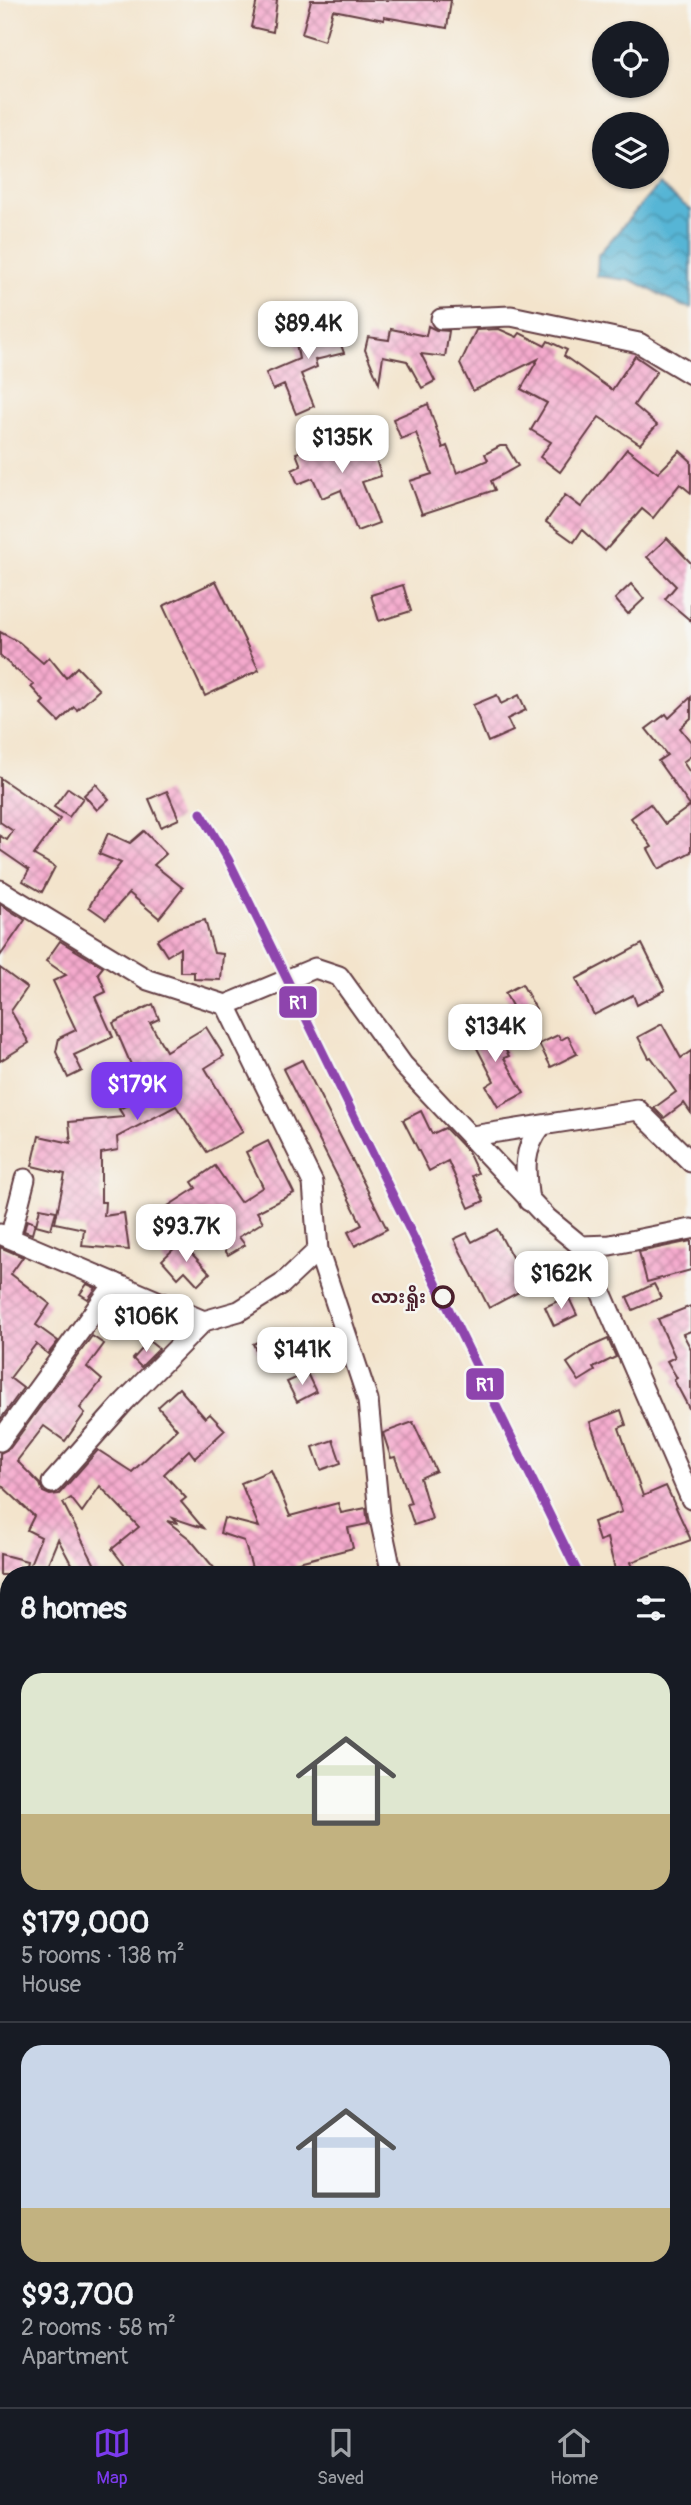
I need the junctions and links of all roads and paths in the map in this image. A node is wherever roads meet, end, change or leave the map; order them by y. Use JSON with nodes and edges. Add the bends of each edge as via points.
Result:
{"nodes":[{"id":1,"x":441,"y":318,"type":"dead end"},
{"id":2,"x":691,"y":374,"type":"edge"},
{"id":3,"x":0,"y":890,"type":"edge"},
{"id":4,"x":226,"y":1005,"type":"junction"},
{"id":5,"x":541,"y":1126,"type":"junction"},
{"id":6,"x":472,"y":1136,"type":"junction"},
{"id":7,"x":691,"y":1162,"type":"edge"},
{"id":8,"x":25,"y":1179,"type":"dead end"},
{"id":9,"x":529,"y":1201,"type":"junction"},
{"id":10,"x":691,"y":1230,"type":"edge"},
{"id":11,"x":3,"y":1235,"type":"edge"},
{"id":12,"x":582,"y":1246,"type":"junction"},
{"id":13,"x":318,"y":1250,"type":"junction"},
{"id":14,"x":115,"y":1283,"type":"junction"},
{"id":15,"x":204,"y":1321,"type":"junction"},
{"id":16,"x":0,"y":1441,"type":"edge"},
{"id":17,"x":52,"y":1483,"type":"dead end"},
{"id":18,"x":691,"y":1499,"type":"edge"},
{"id":19,"x":391,"y":1566,"type":"edge"}],
"edges":[{"from":1,"to":2,"type":"street","via":[[511,316],[639,343]]},
{"from":3,"to":4,"type":"street","via":[[148,980]]},
{"from":4,"to":6,"type":"street","via":[[316,968],[339,975],[403,1065]]},
{"from":4,"to":13,"type":"street","via":[[313,1183]]},
{"from":5,"to":6,"type":"street"},
{"from":5,"to":7,"type":"street","via":[[638,1110]]},
{"from":5,"to":9,"type":"street","via":[[527,1153]]},
{"from":6,"to":9,"type":"street"},
{"from":8,"to":11,"type":"street"},
{"from":9,"to":12,"type":"street"},
{"from":10,"to":12,"type":"street"},
{"from":11,"to":14,"type":"street"},
{"from":12,"to":18,"type":"street"},
{"from":13,"to":15,"type":"street","via":[[282,1284],[239,1311]]},
{"from":13,"to":19,"type":"street","via":[[368,1400],[379,1514]]},
{"from":14,"to":15,"type":"street"},
{"from":14,"to":16,"type":"street"},
{"from":15,"to":17,"type":"street"}]}
